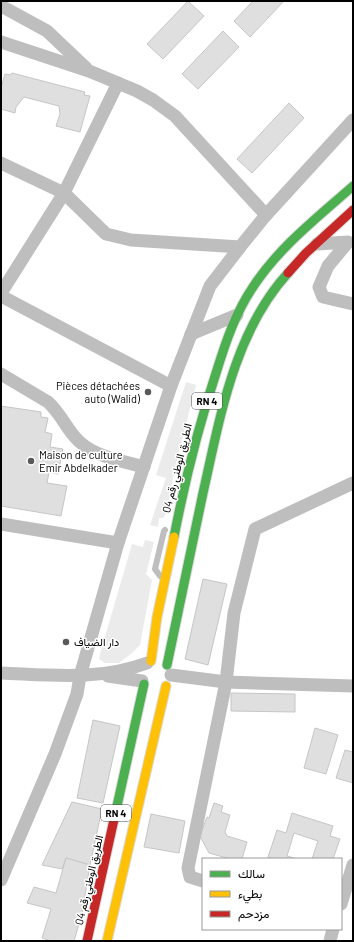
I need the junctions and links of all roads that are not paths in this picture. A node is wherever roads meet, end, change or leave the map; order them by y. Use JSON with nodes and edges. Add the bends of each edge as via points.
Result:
{"nodes":[{"id":1,"x":1,"y":6,"type":"edge"},
{"id":2,"x":1,"y":42,"type":"edge"},
{"id":3,"x":88,"y":71,"type":"junction"},
{"id":4,"x":118,"y":83,"type":"junction"},
{"id":5,"x":353,"y":120,"type":"edge"},
{"id":6,"x":1,"y":163,"type":"edge"},
{"id":7,"x":353,"y":186,"type":"edge"},
{"id":8,"x":64,"y":193,"type":"junction"},
{"id":9,"x":353,"y":210,"type":"edge"},
{"id":10,"x":266,"y":215,"type":"junction"},
{"id":11,"x":350,"y":242,"type":"edge"},
{"id":12,"x":317,"y":244,"type":"junction"},
{"id":13,"x":240,"y":246,"type":"junction"},
{"id":14,"x":1,"y":295,"type":"edge"},
{"id":15,"x":353,"y":304,"type":"edge"},
{"id":16,"x":237,"y":315,"type":"junction"},
{"id":17,"x":191,"y":334,"type":"junction"},
{"id":18,"x":1,"y":374,"type":"edge"},
{"id":19,"x":171,"y":386,"type":"junction"},
{"id":20,"x":144,"y":467,"type":"junction"},
{"id":21,"x":353,"y":483,"type":"edge"},
{"id":22,"x":1,"y":524,"type":"edge"},
{"id":23,"x":118,"y":543,"type":"junction"},
{"id":24,"x":149,"y":662,"type":"junction"},
{"id":25,"x":1,"y":673,"type":"edge"},
{"id":26,"x":100,"y":674,"type":"junction"},
{"id":27,"x":168,"y":675,"type":"junction"},
{"id":28,"x":80,"y":676,"type":"junction"},
{"id":29,"x":143,"y":682,"type":"junction"},
{"id":30,"x":226,"y":682,"type":"junction"},
{"id":31,"x":353,"y":686,"type":"edge"},
{"id":32,"x":353,"y":865,"type":"edge"},
{"id":33,"x":1,"y":880,"type":"edge"},
{"id":34,"x":202,"y":881,"type":"edge"},
{"id":35,"x":342,"y":901,"type":"edge"},
{"id":36,"x":333,"y":930,"type":"edge"},
{"id":37,"x":87,"y":941,"type":"edge"},
{"id":38,"x":107,"y":941,"type":"edge"},
{"id":39,"x":330,"y":941,"type":"edge"}],
"edges":[{"from":1,"to":3,"type":"street","via":[[47,31]]},
{"from":2,"to":3,"type":"street"},
{"from":3,"to":4,"type":"street"},
{"from":4,"to":8,"type":"street"},
{"from":4,"to":10,"type":"street","via":[[153,100],[175,116]]},
{"from":5,"to":10,"type":"street"},
{"from":6,"to":8,"type":"street"},
{"from":7,"to":16,"type":"highway","name":"الطريق الوطني رقم 04","number":"RN 4","via":[[286,248],[262,274]]},
{"from":8,"to":13,"type":"street","via":[[106,234],[131,240]]},
{"from":8,"to":14,"type":"street"},
{"from":9,"to":12,"type":"highway","number":"RN 4"},
{"from":10,"to":13,"type":"street"},
{"from":11,"to":12,"type":"street"},
{"from":11,"to":15,"type":"street","via":[[328,266],[319,287],[323,297]]},
{"from":12,"to":27,"type":"highway","number":"RN 4","via":[[279,282],[254,322],[244,344],[221,416]]},
{"from":13,"to":17,"type":"street","via":[[210,286]]},
{"from":14,"to":19,"type":"street"},
{"from":16,"to":17,"type":"street"},
{"from":16,"to":24,"type":"highway","name":"الطريق الوطني رقم 04","number":"RN 4","via":[[204,411],[176,523]]},
{"from":17,"to":19,"type":"street"},
{"from":18,"to":20,"type":"street","via":[[48,402],[75,438],[87,448],[101,455]]},
{"from":19,"to":20,"type":"street"},
{"from":20,"to":23,"type":"street"},
{"from":21,"to":30,"type":"street","via":[[255,529],[234,613]]},
{"from":22,"to":23,"type":"street"},
{"from":23,"to":28,"type":"street"},
{"from":24,"to":26,"type":"street"},
{"from":24,"to":27,"type":"highway","via":[[162,661]]},
{"from":24,"to":29,"type":"highway","via":[[141,671]]},
{"from":25,"to":28,"type":"street"},
{"from":26,"to":28,"type":"street"},
{"from":26,"to":29,"type":"street"},
{"from":27,"to":29,"type":"highway","via":[[161,690],[149,688]]},
{"from":27,"to":30,"type":"street"},
{"from":27,"to":38,"type":"highway","number":"RN 4"},
{"from":28,"to":33,"type":"street","via":[[77,694],[56,754]]},
{"from":29,"to":37,"type":"highway","name":"الطريق الوطني رقم 04","number":"RN 4"},
{"from":30,"to":31,"type":"street"},
{"from":30,"to":34,"type":"street","via":[[188,868],[190,877]]},
{"from":32,"to":35,"type":"street"},
{"from":36,"to":39,"type":"street"}]}
